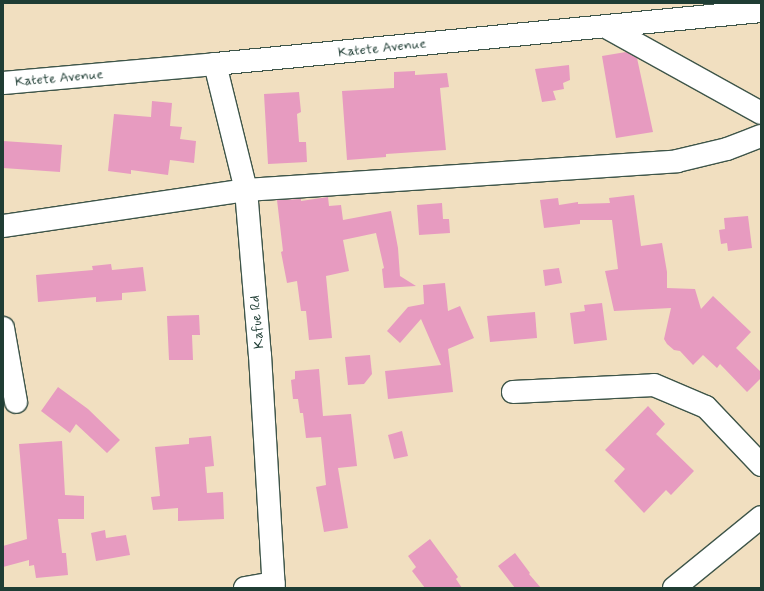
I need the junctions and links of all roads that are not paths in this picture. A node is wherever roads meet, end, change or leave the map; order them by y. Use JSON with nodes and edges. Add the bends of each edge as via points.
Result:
{"nodes":[{"id":1,"x":761,"y":11,"type":"edge"},
{"id":2,"x":606,"y":27,"type":"junction"},
{"id":3,"x":215,"y":64,"type":"junction"},
{"id":4,"x":3,"y":83,"type":"edge"},
{"id":5,"x":761,"y":113,"type":"edge"},
{"id":6,"x":761,"y":136,"type":"edge"},
{"id":7,"x":246,"y":190,"type":"junction"},
{"id":8,"x":3,"y":226,"type":"edge"},
{"id":9,"x":3,"y":328,"type":"edge"},
{"id":10,"x":513,"y":392,"type":"dead end"},
{"id":11,"x":16,"y":402,"type":"dead end"},
{"id":12,"x":761,"y":465,"type":"edge"},
{"id":13,"x":757,"y":528,"type":"edge"},
{"id":14,"x":274,"y":585,"type":"edge"},
{"id":15,"x":245,"y":588,"type":"edge"},
{"id":16,"x":674,"y":588,"type":"edge"}],
"edges":[{"from":1,"to":2,"type":"street","name":"Katete Avenue"},
{"from":2,"to":3,"type":"street","name":"Katete Avenue"},
{"from":2,"to":5,"type":"street"},
{"from":3,"to":4,"type":"street","name":"Katete Avenue"},
{"from":3,"to":7,"type":"street","name":"Kafue Rd"},
{"from":6,"to":7,"type":"street","via":[[727,149],[676,161]]},
{"from":7,"to":8,"type":"street"},
{"from":7,"to":14,"type":"street","name":"Kafue Rd","via":[[260,355]]},
{"from":9,"to":11,"type":"street"},
{"from":10,"to":12,"type":"street","via":[[654,385],[706,407]]},
{"from":13,"to":16,"type":"street"},
{"from":14,"to":15,"type":"street"}]}
